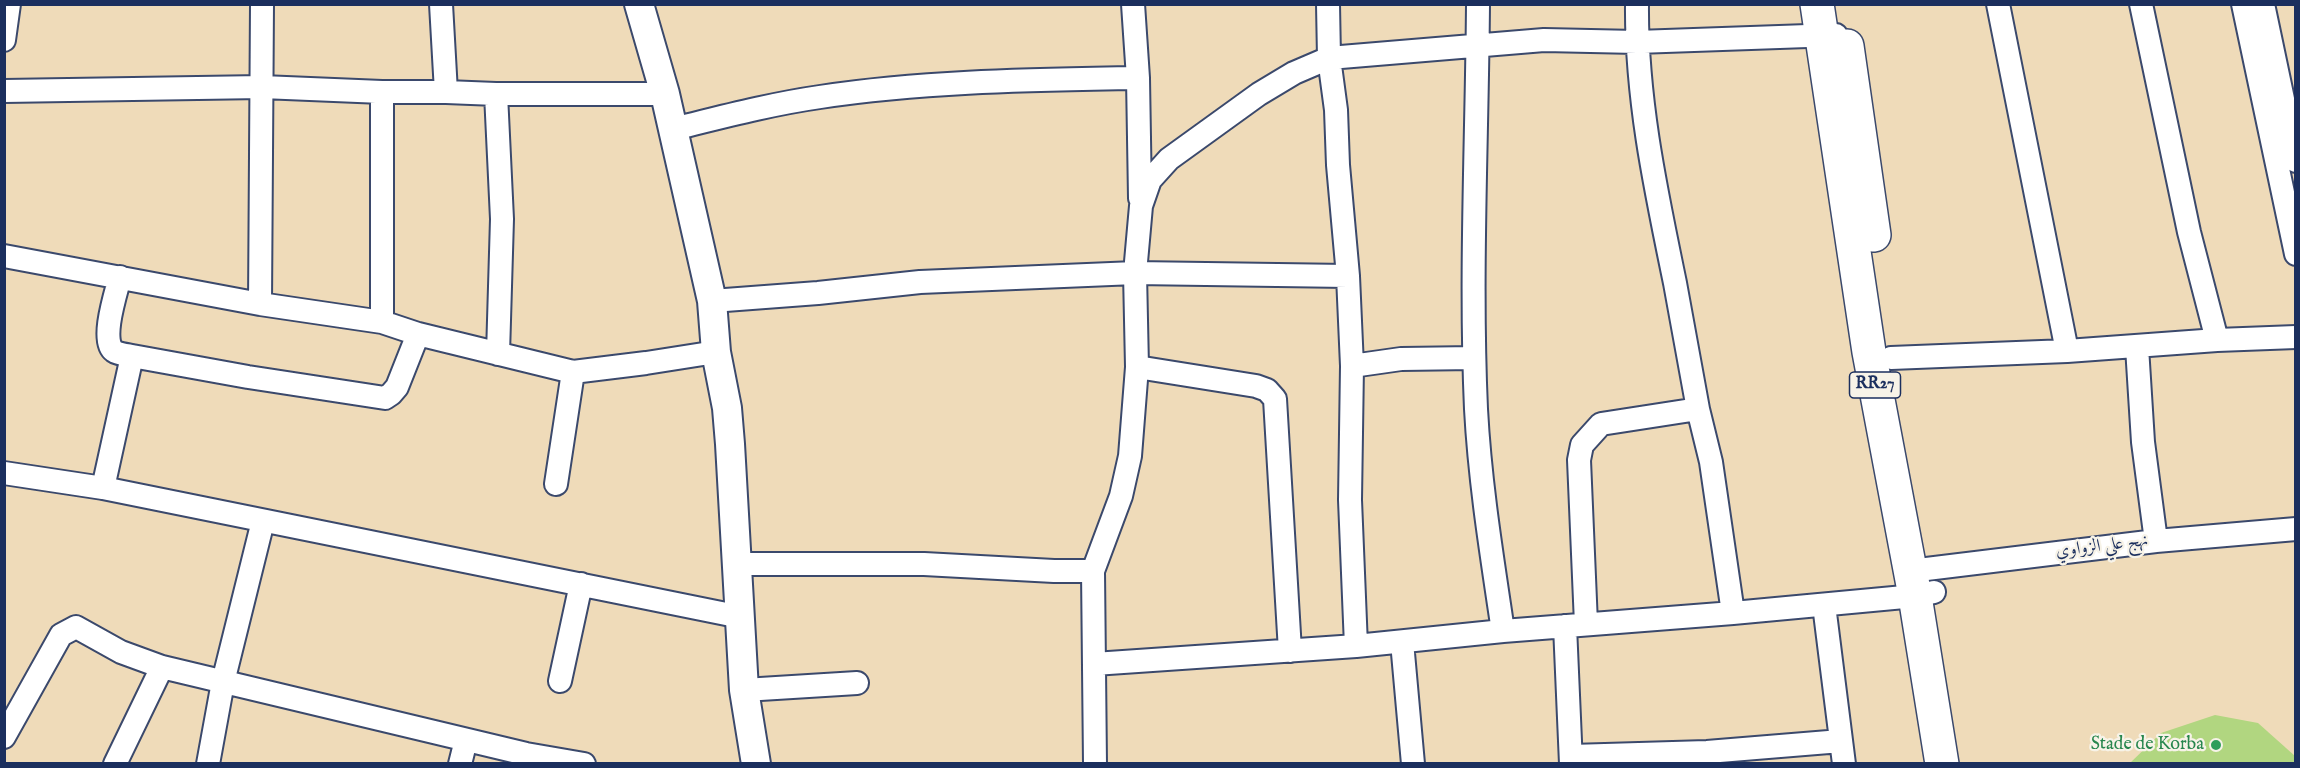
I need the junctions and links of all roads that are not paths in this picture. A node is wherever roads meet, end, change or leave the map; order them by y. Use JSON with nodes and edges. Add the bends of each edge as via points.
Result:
{"nodes":[{"id":1,"x":9,"y":4,"type":"edge"},
{"id":2,"x":262,"y":4,"type":"edge"},
{"id":3,"x":441,"y":4,"type":"edge"},
{"id":4,"x":639,"y":4,"type":"edge"},
{"id":5,"x":1133,"y":4,"type":"edge"},
{"id":6,"x":1328,"y":4,"type":"edge"},
{"id":7,"x":1479,"y":4,"type":"edge"},
{"id":8,"x":1637,"y":4,"type":"edge"},
{"id":9,"x":1998,"y":4,"type":"edge"},
{"id":10,"x":2141,"y":4,"type":"edge"},
{"id":11,"x":2243,"y":4,"type":"edge"},
{"id":12,"x":2263,"y":4,"type":"edge"},
{"id":13,"x":1831,"y":20,"type":"edge"},
{"id":14,"x":4,"y":40,"type":"edge"},
{"id":15,"x":1637,"y":42,"type":"junction"},
{"id":16,"x":1478,"y":45,"type":"junction"},
{"id":17,"x":1329,"y":58,"type":"junction"},
{"id":18,"x":1138,"y":78,"type":"junction"},
{"id":19,"x":262,"y":87,"type":"junction"},
{"id":20,"x":4,"y":91,"type":"edge"},
{"id":21,"x":382,"y":92,"type":"junction"},
{"id":22,"x":446,"y":92,"type":"junction"},
{"id":23,"x":496,"y":94,"type":"junction"},
{"id":24,"x":665,"y":94,"type":"junction"},
{"id":25,"x":673,"y":129,"type":"junction"},
{"id":26,"x":2295,"y":161,"type":"edge"},
{"id":27,"x":1141,"y":206,"type":"junction"},
{"id":28,"x":2295,"y":254,"type":"edge"},
{"id":29,"x":4,"y":256,"type":"edge"},
{"id":30,"x":1136,"y":273,"type":"junction"},
{"id":31,"x":1348,"y":276,"type":"junction"},
{"id":32,"x":120,"y":277,"type":"junction"},
{"id":33,"x":712,"y":301,"type":"junction"},
{"id":34,"x":260,"y":304,"type":"junction"},
{"id":35,"x":382,"y":322,"type":"junction"},
{"id":36,"x":418,"y":334,"type":"junction"},
{"id":37,"x":2295,"y":337,"type":"edge"},
{"id":38,"x":2217,"y":340,"type":"junction"},
{"id":39,"x":2138,"y":347,"type":"junction"},
{"id":40,"x":2067,"y":351,"type":"junction"},
{"id":41,"x":716,"y":352,"type":"junction"},
{"id":42,"x":498,"y":354,"type":"junction"},
{"id":43,"x":132,"y":357,"type":"junction"},
{"id":44,"x":1474,"y":358,"type":"junction"},
{"id":45,"x":1891,"y":358,"type":"junction"},
{"id":46,"x":1352,"y":366,"type":"junction"},
{"id":47,"x":1137,"y":367,"type":"junction"},
{"id":48,"x":573,"y":372,"type":"junction"},
{"id":49,"x":1698,"y":409,"type":"junction"},
{"id":50,"x":4,"y":473,"type":"edge"},
{"id":51,"x":556,"y":484,"type":"dead end"},
{"id":52,"x":103,"y":488,"type":"junction"},
{"id":53,"x":263,"y":521,"type":"junction"},
{"id":54,"x":2295,"y":529,"type":"edge"},
{"id":55,"x":2156,"y":541,"type":"junction"},
{"id":56,"x":737,"y":564,"type":"junction"},
{"id":57,"x":1093,"y":571,"type":"junction"},
{"id":58,"x":1922,"y":582,"type":"junction"},
{"id":59,"x":581,"y":584,"type":"junction"},
{"id":60,"x":1824,"y":605,"type":"junction"},
{"id":61,"x":1733,"y":613,"type":"junction"},
{"id":62,"x":741,"y":617,"type":"junction"},
{"id":63,"x":1575,"y":625,"type":"junction"},
{"id":64,"x":1503,"y":631,"type":"junction"},
{"id":65,"x":1402,"y":642,"type":"junction"},
{"id":66,"x":1356,"y":646,"type":"junction"},
{"id":67,"x":1290,"y":651,"type":"junction"},
{"id":68,"x":1094,"y":664,"type":"junction"},
{"id":69,"x":162,"y":667,"type":"junction"},
{"id":70,"x":560,"y":681,"type":"dead end"},
{"id":71,"x":223,"y":682,"type":"junction"},
{"id":72,"x":857,"y":682,"type":"dead end"},
{"id":73,"x":744,"y":690,"type":"junction"},
{"id":74,"x":4,"y":737,"type":"edge"},
{"id":75,"x":466,"y":740,"type":"junction"},
{"id":76,"x":1841,"y":741,"type":"junction"},
{"id":77,"x":1707,"y":758,"type":"edge"},
{"id":78,"x":1571,"y":760,"type":"edge"},
{"id":79,"x":115,"y":764,"type":"edge"},
{"id":80,"x":208,"y":764,"type":"edge"},
{"id":81,"x":460,"y":764,"type":"edge"},
{"id":82,"x":584,"y":764,"type":"edge"},
{"id":83,"x":756,"y":764,"type":"edge"},
{"id":84,"x":1095,"y":764,"type":"edge"},
{"id":85,"x":1413,"y":764,"type":"edge"},
{"id":86,"x":1844,"y":764,"type":"edge"},
{"id":87,"x":1942,"y":764,"type":"edge"},
{"id":88,"x":1962,"y":764,"type":"edge"}],
"edges":[{"from":1,"to":14,"type":"street"},
{"from":2,"to":19,"type":"street"},
{"from":3,"to":22,"type":"street"},
{"from":4,"to":24,"type":"street"},
{"from":5,"to":18,"type":"street"},
{"from":6,"to":17,"type":"street"},
{"from":7,"to":16,"type":"street"},
{"from":8,"to":15,"type":"street"},
{"from":9,"to":40,"type":"street"},
{"from":10,"to":38,"type":"street","via":[[2189,232]]},
{"from":11,"to":28,"type":"street"},
{"from":12,"to":26,"type":"street"},
{"from":13,"to":15,"type":"street"},
{"from":13,"to":45,"type":"highway","number":"RR27"},
{"from":13,"to":58,"type":"highway","number":"RR27","via":[[1869,352]]},
{"from":15,"to":16,"type":"street","via":[[1544,40]]},
{"from":15,"to":49,"type":"street","via":[[1653,180]]},
{"from":16,"to":17,"type":"street"},
{"from":16,"to":44,"type":"street"},
{"from":17,"to":27,"type":"street","via":[[1259,94],[1169,159],[1150,180]]},
{"from":17,"to":31,"type":"street"},
{"from":18,"to":25,"type":"street","via":[[899,87],[819,97]]},
{"from":18,"to":27,"type":"street"},
{"from":19,"to":20,"type":"street"},
{"from":19,"to":21,"type":"street"},
{"from":19,"to":34,"type":"street"},
{"from":21,"to":22,"type":"street"},
{"from":21,"to":35,"type":"street"},
{"from":22,"to":23,"type":"street"},
{"from":23,"to":24,"type":"street"},
{"from":23,"to":42,"type":"street","via":[[501,219]]},
{"from":24,"to":25,"type":"street"},
{"from":25,"to":33,"type":"street"},
{"from":27,"to":30,"type":"street"},
{"from":29,"to":32,"type":"street"},
{"from":30,"to":31,"type":"street"},
{"from":30,"to":33,"type":"street","via":[[920,282]]},
{"from":30,"to":47,"type":"street"},
{"from":31,"to":46,"type":"street"},
{"from":32,"to":34,"type":"street"},
{"from":32,"to":43,"type":"street","via":[[108,342],[114,351]]},
{"from":33,"to":41,"type":"street"},
{"from":34,"to":35,"type":"street"},
{"from":35,"to":36,"type":"street"},
{"from":36,"to":42,"type":"street"},
{"from":36,"to":43,"type":"street","via":[[396,387],[385,398]]},
{"from":37,"to":38,"type":"street"},
{"from":38,"to":39,"type":"street"},
{"from":39,"to":40,"type":"street"},
{"from":39,"to":55,"type":"street","via":[[2143,442]]},
{"from":40,"to":45,"type":"street"},
{"from":41,"to":48,"type":"street"},
{"from":41,"to":56,"type":"street","via":[[727,408]]},
{"from":42,"to":48,"type":"street"},
{"from":43,"to":52,"type":"street"},
{"from":44,"to":46,"type":"street","via":[[1401,359]]},
{"from":44,"to":64,"type":"street","via":[[1482,493]]},
{"from":45,"to":58,"type":"highway","number":"RR27"},
{"from":46,"to":66,"type":"street","via":[[1350,500]]},
{"from":47,"to":57,"type":"street","via":[[1130,456],[1121,496]]},
{"from":47,"to":67,"type":"street","via":[[1256,386],[1268,390],[1275,399]]},
{"from":48,"to":51,"type":"street"},
{"from":49,"to":61,"type":"street","via":[[1711,462]]},
{"from":49,"to":63,"type":"street","via":[[1601,424],[1582,445]]},
{"from":50,"to":52,"type":"street"},
{"from":52,"to":53,"type":"street"},
{"from":53,"to":59,"type":"street"},
{"from":53,"to":71,"type":"street"},
{"from":54,"to":55,"type":"street","name":"نهج علي الزواوي"},
{"from":55,"to":58,"type":"street","name":"نهج علي الزواوي"},
{"from":56,"to":57,"type":"street","via":[[924,564]]},
{"from":56,"to":62,"type":"street"},
{"from":57,"to":68,"type":"street"},
{"from":58,"to":60,"type":"street","name":"نهج علي الزواوي"},
{"from":58,"to":87,"type":"highway","number":"RR27"},
{"from":58,"to":88,"type":"highway","number":"RR27"},
{"from":59,"to":62,"type":"street"},
{"from":59,"to":70,"type":"street"},
{"from":60,"to":61,"type":"street","name":"نهج علي الزواوي"},
{"from":60,"to":76,"type":"street"},
{"from":61,"to":63,"type":"street","name":"نهج علي الزواوي"},
{"from":62,"to":73,"type":"street"},
{"from":63,"to":64,"type":"street","name":"نهج علي الزواوي"},
{"from":63,"to":78,"type":"street"},
{"from":64,"to":65,"type":"street","name":"نهج علي الزواوي"},
{"from":65,"to":66,"type":"street","name":"نهج علي الزواوي"},
{"from":65,"to":85,"type":"street"},
{"from":66,"to":67,"type":"street","name":"نهج علي الزواوي"},
{"from":67,"to":68,"type":"street","name":"نهج علي الزواوي"},
{"from":68,"to":84,"type":"street"},
{"from":69,"to":71,"type":"street"},
{"from":69,"to":74,"type":"street","via":[[121,652],[76,627],[70,628],[62,635]]},
{"from":69,"to":79,"type":"street"},
{"from":71,"to":75,"type":"street"},
{"from":71,"to":80,"type":"street"},
{"from":72,"to":73,"type":"street"},
{"from":73,"to":83,"type":"street"},
{"from":75,"to":81,"type":"street"},
{"from":75,"to":82,"type":"street"},
{"from":76,"to":77,"type":"street"},
{"from":76,"to":86,"type":"street"},
{"from":77,"to":78,"type":"street"}]}
